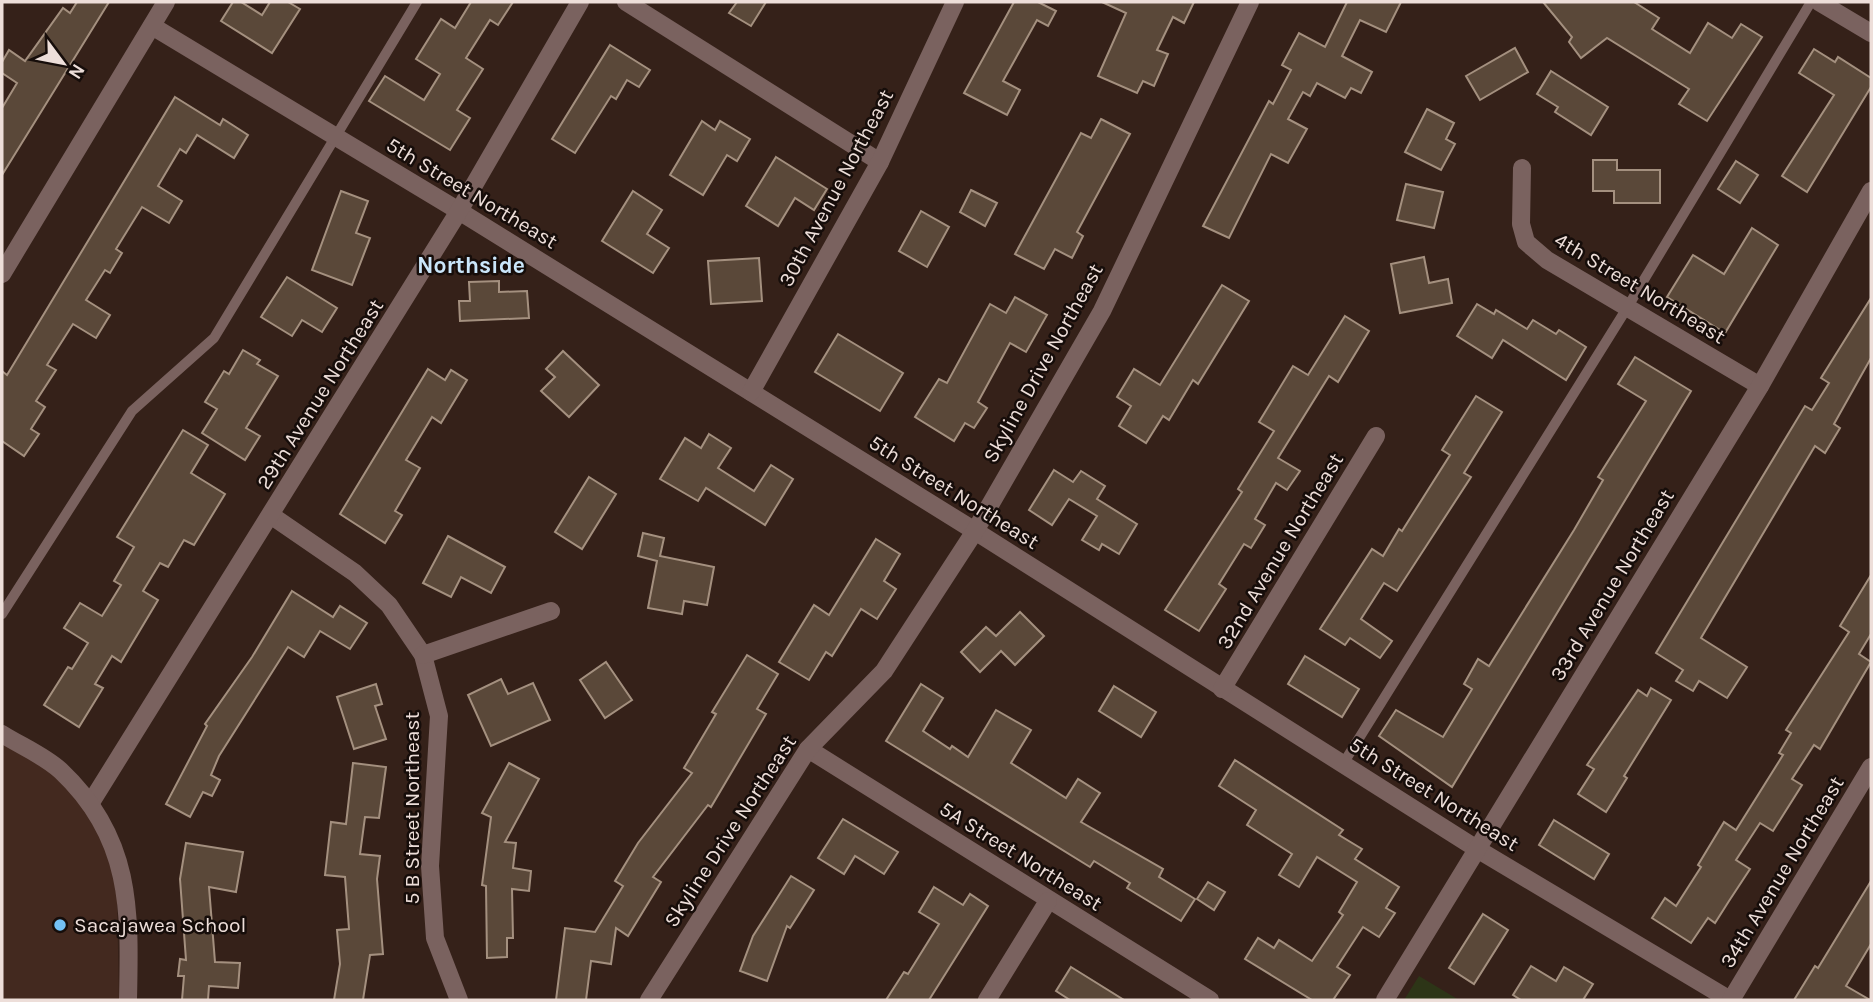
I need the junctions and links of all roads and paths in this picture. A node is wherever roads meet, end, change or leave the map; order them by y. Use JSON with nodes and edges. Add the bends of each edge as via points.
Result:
{"nodes":[{"id":1,"x":166,"y":2,"type":"edge"},
{"id":2,"x":416,"y":2,"type":"edge"},
{"id":3,"x":580,"y":2,"type":"edge"},
{"id":4,"x":626,"y":2,"type":"edge"},
{"id":5,"x":955,"y":2,"type":"edge"},
{"id":6,"x":1250,"y":2,"type":"edge"},
{"id":7,"x":1811,"y":2,"type":"edge"},
{"id":8,"x":1819,"y":2,"type":"edge"},
{"id":9,"x":152,"y":26,"type":"junction"},
{"id":10,"x":1871,"y":33,"type":"edge"},
{"id":11,"x":336,"y":137,"type":"junction"},
{"id":12,"x":880,"y":162,"type":"junction"},
{"id":13,"x":1522,"y":168,"type":"dead end"},
{"id":14,"x":1871,"y":191,"type":"edge"},
{"id":15,"x":459,"y":211,"type":"junction"},
{"id":16,"x":2,"y":274,"type":"edge"},
{"id":17,"x":1627,"y":308,"type":"junction"},
{"id":18,"x":1760,"y":386,"type":"junction"},
{"id":19,"x":751,"y":392,"type":"junction"},
{"id":20,"x":1376,"y":436,"type":"dead end"},
{"id":21,"x":272,"y":516,"type":"junction"},
{"id":22,"x":975,"y":531,"type":"junction"},
{"id":23,"x":551,"y":611,"type":"dead end"},
{"id":24,"x":2,"y":614,"type":"edge"},
{"id":25,"x":423,"y":655,"type":"junction"},
{"id":26,"x":1222,"y":688,"type":"junction"},
{"id":27,"x":2,"y":734,"type":"edge"},
{"id":28,"x":808,"y":749,"type":"junction"},
{"id":29,"x":1343,"y":764,"type":"junction"},
{"id":30,"x":1871,"y":767,"type":"edge"},
{"id":31,"x":90,"y":804,"type":"junction"},
{"id":32,"x":1477,"y":849,"type":"junction"},
{"id":33,"x":1048,"y":901,"type":"junction"},
{"id":34,"x":1205,"y":999,"type":"edge"},
{"id":35,"x":128,"y":1000,"type":"edge"},
{"id":36,"x":459,"y":1000,"type":"edge"},
{"id":37,"x":649,"y":1000,"type":"edge"},
{"id":38,"x":987,"y":1000,"type":"edge"},
{"id":39,"x":1385,"y":1000,"type":"edge"},
{"id":40,"x":1730,"y":1000,"type":"edge"}],
"edges":[{"from":1,"to":9,"type":"street"},
{"from":2,"to":11,"type":"lane"},
{"from":3,"to":15,"type":"street","name":"29th Avenue Northeast"},
{"from":4,"to":12,"type":"street"},
{"from":5,"to":12,"type":"street","name":"30th Avenue Northeast"},
{"from":6,"to":22,"type":"street","name":"Skyline Drive Northeast","via":[[1102,311]]},
{"from":7,"to":17,"type":"lane"},
{"from":8,"to":10,"type":"street"},
{"from":9,"to":11,"type":"street","name":"5th Street Northeast"},
{"from":9,"to":16,"type":"street"},
{"from":11,"to":15,"type":"street","name":"5th Street Northeast"},
{"from":11,"to":24,"type":"lane","via":[[214,338],[132,411]]},
{"from":12,"to":19,"type":"street","name":"30th Avenue Northeast"},
{"from":13,"to":17,"type":"street","name":"4th Street Northeast","via":[[1521,224],[1526,242],[1547,260]]},
{"from":14,"to":18,"type":"street","name":"33rd Avenue Northeast"},
{"from":15,"to":19,"type":"street","name":"5th Street Northeast"},
{"from":15,"to":21,"type":"street","name":"29th Avenue Northeast"},
{"from":17,"to":18,"type":"street","name":"4th Street Northeast"},
{"from":17,"to":29,"type":"lane"},
{"from":18,"to":32,"type":"street","name":"33rd Avenue Northeast"},
{"from":19,"to":22,"type":"street","name":"5th Street Northeast"},
{"from":20,"to":26,"type":"street","name":"32nd Avenue Northeast"},
{"from":21,"to":25,"type":"street","name":"5 B Street Northeast","via":[[355,573],[389,605]]},
{"from":21,"to":31,"type":"street","name":"29th Avenue Northeast"},
{"from":22,"to":26,"type":"street","name":"5th Street Northeast"},
{"from":22,"to":28,"type":"street","name":"Skyline Drive Northeast","via":[[884,671]]},
{"from":23,"to":25,"type":"street"},
{"from":25,"to":36,"type":"street","name":"5 B Street Northeast","via":[[439,716],[430,866],[435,938]]},
{"from":26,"to":29,"type":"street","name":"5th Street Northeast"},
{"from":27,"to":31,"type":"street","via":[[60,770]]},
{"from":28,"to":33,"type":"street","name":"5A Street Northeast"},
{"from":28,"to":37,"type":"street","name":"Skyline Drive Northeast"},
{"from":29,"to":32,"type":"street","name":"5th Street Northeast"},
{"from":30,"to":40,"type":"street","name":"34th Avenue Northeast"},
{"from":31,"to":35,"type":"street","via":[[116,849],[123,874],[129,933]]},
{"from":32,"to":39,"type":"street","name":"33rd Avenue Northeast"},
{"from":32,"to":40,"type":"street","name":"5th Street Northeast"},
{"from":33,"to":34,"type":"street","name":"5A Street Northeast"},
{"from":33,"to":38,"type":"street"}]}
